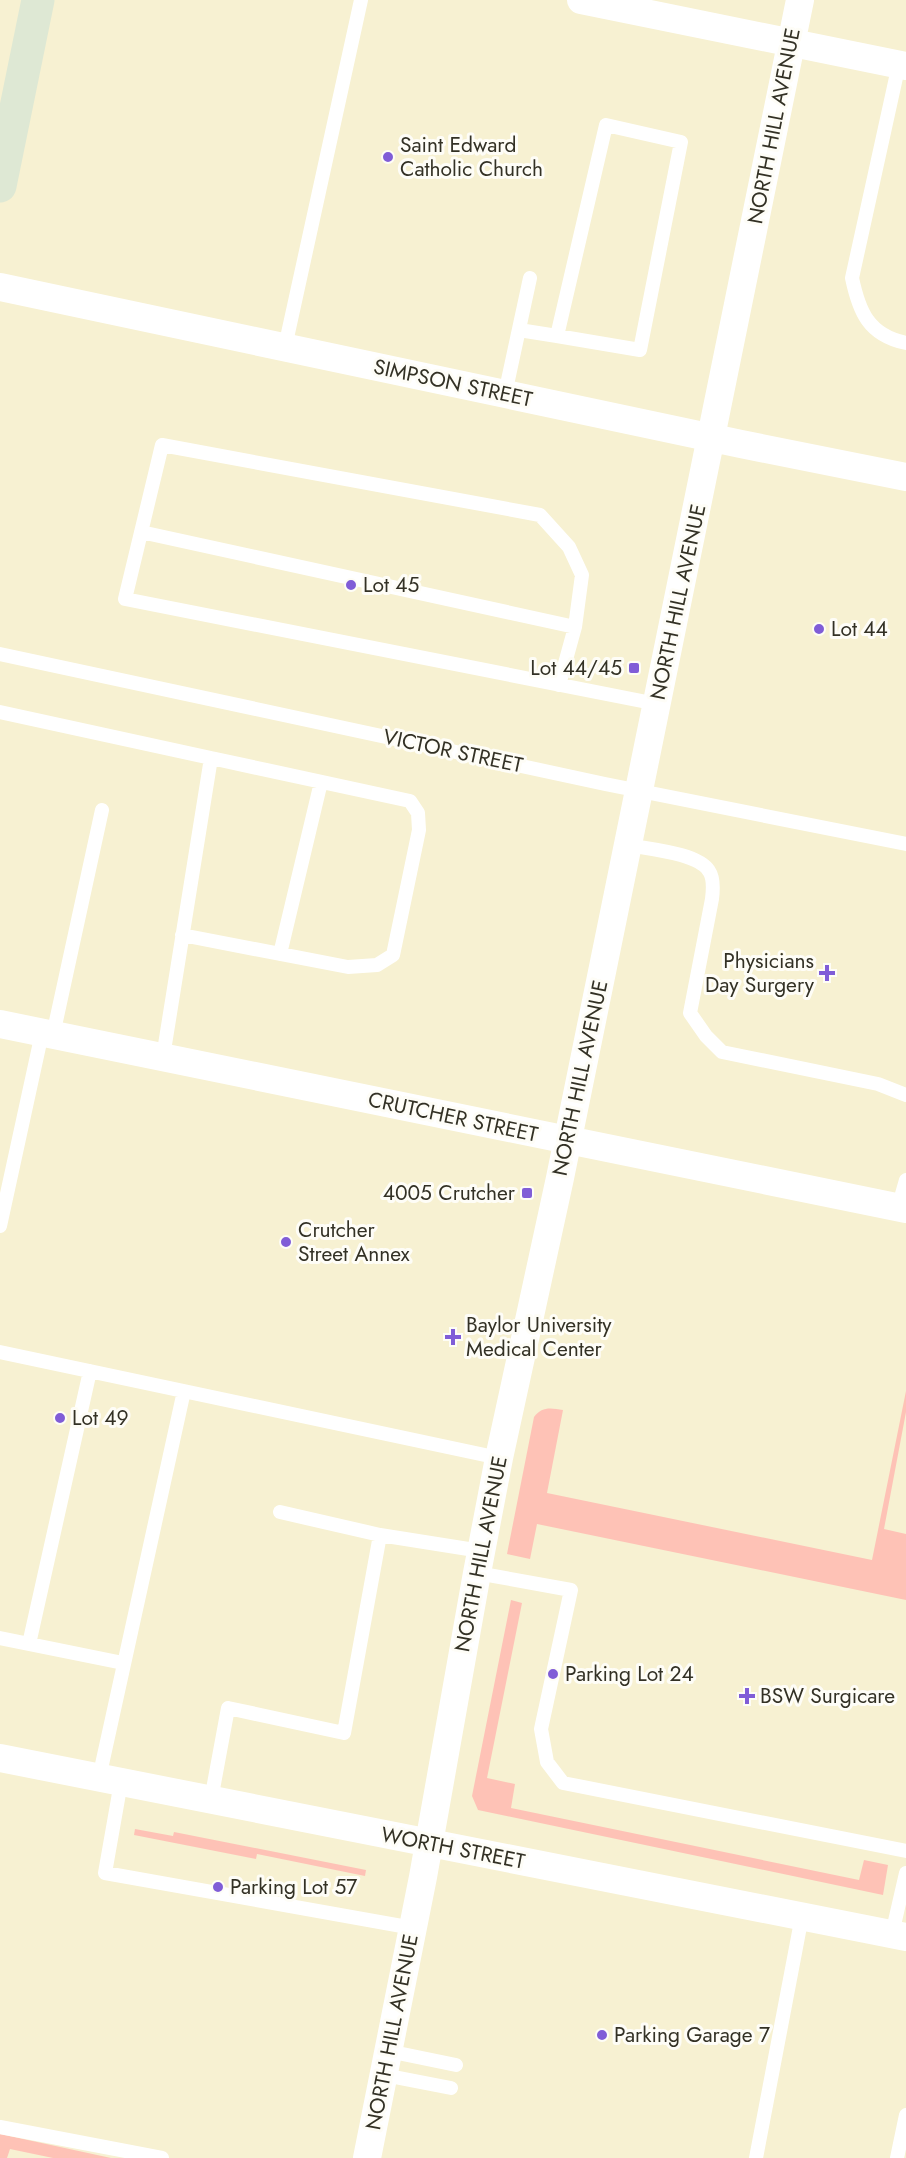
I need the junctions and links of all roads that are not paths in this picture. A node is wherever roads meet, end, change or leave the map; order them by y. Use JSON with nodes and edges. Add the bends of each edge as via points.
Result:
{"nodes":[{"id":1,"x":38,"y":0,"type":"edge"},
{"id":2,"x":361,"y":0,"type":"edge"},
{"id":3,"x":581,"y":0,"type":"edge"},
{"id":4,"x":800,"y":0,"type":"edge"},
{"id":5,"x":790,"y":41,"type":"junction"},
{"id":6,"x":903,"y":65,"type":"edge"},
{"id":7,"x":0,"y":186,"type":"edge"},
{"id":8,"x":530,"y":278,"type":"dead end"},
{"id":9,"x":0,"y":286,"type":"edge"},
{"id":10,"x":519,"y":330,"type":"junction"},
{"id":11,"x":557,"y":336,"type":"junction"},
{"id":12,"x":906,"y":343,"type":"edge"},
{"id":13,"x":285,"y":347,"type":"junction"},
{"id":14,"x":505,"y":394,"type":"junction"},
{"id":15,"x":711,"y":438,"type":"junction"},
{"id":16,"x":906,"y":477,"type":"edge"},
{"id":17,"x":141,"y":532,"type":"junction"},
{"id":18,"x":575,"y":627,"type":"junction"},
{"id":19,"x":0,"y":654,"type":"edge"},
{"id":20,"x":559,"y":685,"type":"junction"},
{"id":21,"x":657,"y":704,"type":"junction"},
{"id":22,"x":0,"y":712,"type":"edge"},
{"id":23,"x":211,"y":758,"type":"junction"},
{"id":24,"x":321,"y":782,"type":"junction"},
{"id":25,"x":639,"y":791,"type":"junction"},
{"id":26,"x":102,"y":810,"type":"dead end"},
{"id":27,"x":906,"y":844,"type":"edge"},
{"id":28,"x":628,"y":846,"type":"junction"},
{"id":29,"x":182,"y":934,"type":"junction"},
{"id":30,"x":280,"y":954,"type":"junction"},
{"id":31,"x":0,"y":1024,"type":"edge"},
{"id":32,"x":48,"y":1034,"type":"junction"},
{"id":33,"x":163,"y":1057,"type":"junction"},
{"id":34,"x":902,"y":1094,"type":"edge"},
{"id":35,"x":568,"y":1140,"type":"junction"},
{"id":36,"x":906,"y":1180,"type":"edge"},
{"id":37,"x":902,"y":1208,"type":"edge"},
{"id":38,"x":0,"y":1226,"type":"edge"},
{"id":39,"x":0,"y":1352,"type":"edge"},
{"id":40,"x":90,"y":1371,"type":"junction"},
{"id":41,"x":184,"y":1391,"type":"junction"},
{"id":42,"x":500,"y":1458,"type":"junction"},
{"id":43,"x":280,"y":1512,"type":"dead end"},
{"id":44,"x":380,"y":1535,"type":"junction"},
{"id":45,"x":479,"y":1562,"type":"junction"},
{"id":46,"x":0,"y":1638,"type":"edge"},
{"id":47,"x":29,"y":1644,"type":"junction"},
{"id":48,"x":123,"y":1663,"type":"junction"},
{"id":49,"x":0,"y":1758,"type":"edge"},
{"id":50,"x":110,"y":1780,"type":"junction"},
{"id":51,"x":211,"y":1800,"type":"junction"},
{"id":52,"x":428,"y":1843,"type":"junction"},
{"id":53,"x":906,"y":1851,"type":"edge"},
{"id":54,"x":906,"y":1873,"type":"edge"},
{"id":55,"x":802,"y":1916,"type":"junction"},
{"id":56,"x":413,"y":1928,"type":"junction"},
{"id":57,"x":899,"y":1936,"type":"edge"},
{"id":58,"x":386,"y":2063,"type":"junction"},
{"id":59,"x":456,"y":2065,"type":"dead end"},
{"id":60,"x":452,"y":2088,"type":"dead end"},
{"id":61,"x":906,"y":2115,"type":"edge"},
{"id":62,"x":0,"y":2127,"type":"edge"},
{"id":63,"x":162,"y":2158,"type":"edge"},
{"id":64,"x":367,"y":2158,"type":"edge"},
{"id":65,"x":756,"y":2158,"type":"edge"},
{"id":66,"x":897,"y":2158,"type":"edge"}],
"edges":[{"from":1,"to":7,"type":"main road"},
{"from":2,"to":13,"type":"lane"},
{"from":3,"to":5,"type":"street"},
{"from":4,"to":5,"type":"street","name":"NORTH HILL AVENUE"},
{"from":5,"to":6,"type":"street"},
{"from":5,"to":15,"type":"street","name":"NORTH HILL AVENUE"},
{"from":6,"to":12,"type":"lane","via":[[852,278],[858,305],[869,324]]},
{"from":8,"to":10,"type":"lane"},
{"from":9,"to":13,"type":"street","name":"SIMPSON STREET"},
{"from":10,"to":11,"type":"lane"},
{"from":10,"to":14,"type":"lane"},
{"from":11,"to":11,"type":"lane","via":[[640,350],[681,142],[606,125]]},
{"from":13,"to":14,"type":"street","name":"SIMPSON STREET"},
{"from":14,"to":15,"type":"street","name":"SIMPSON STREET"},
{"from":15,"to":16,"type":"street","name":"SIMPSON STREET"},
{"from":15,"to":21,"type":"street","name":"NORTH HILL AVENUE"},
{"from":17,"to":18,"type":"lane"},
{"from":17,"to":18,"type":"lane","via":[[162,445],[540,515],[569,547],[582,575]]},
{"from":17,"to":20,"type":"lane","via":[[125,599]]},
{"from":18,"to":20,"type":"lane"},
{"from":19,"to":25,"type":"lane","name":"VICTOR STREET"},
{"from":20,"to":21,"type":"lane"},
{"from":21,"to":25,"type":"street","name":"NORTH HILL AVENUE"},
{"from":22,"to":23,"type":"lane"},
{"from":23,"to":24,"type":"lane"},
{"from":23,"to":29,"type":"lane"},
{"from":24,"to":30,"type":"lane"},
{"from":24,"to":30,"type":"lane","via":[[410,801],[418,813],[419,830],[393,955],[377,965],[348,967]]},
{"from":25,"to":27,"type":"lane","name":"VICTOR STREET"},
{"from":25,"to":28,"type":"street","name":"NORTH HILL AVENUE"},
{"from":26,"to":32,"type":"lane"},
{"from":28,"to":34,"type":"lane","via":[[698,859],[710,871],[712,899],[690,1012],[722,1052],[878,1084]]},
{"from":28,"to":35,"type":"street","name":"NORTH HILL AVENUE"},
{"from":29,"to":30,"type":"lane"},
{"from":29,"to":33,"type":"lane"},
{"from":31,"to":32,"type":"street","name":"CRUTCHER STREET"},
{"from":32,"to":33,"type":"street","name":"CRUTCHER STREET"},
{"from":32,"to":38,"type":"lane"},
{"from":33,"to":35,"type":"street","name":"CRUTCHER STREET"},
{"from":35,"to":37,"type":"street","name":"CRUTCHER STREET"},
{"from":35,"to":42,"type":"street","name":"NORTH HILL AVENUE"},
{"from":36,"to":37,"type":"lane"},
{"from":39,"to":40,"type":"lane"},
{"from":40,"to":41,"type":"lane"},
{"from":40,"to":47,"type":"lane"},
{"from":41,"to":42,"type":"lane"},
{"from":41,"to":48,"type":"lane"},
{"from":42,"to":45,"type":"street","name":"NORTH HILL AVENUE"},
{"from":43,"to":44,"type":"lane"},
{"from":44,"to":45,"type":"lane"},
{"from":44,"to":51,"type":"lane","via":[[344,1733],[228,1708]]},
{"from":45,"to":52,"type":"street","name":"NORTH HILL AVENUE"},
{"from":45,"to":53,"type":"lane","via":[[571,1590],[541,1728],[547,1762],[563,1783]]},
{"from":46,"to":47,"type":"lane"},
{"from":47,"to":48,"type":"lane"},
{"from":48,"to":50,"type":"lane"},
{"from":49,"to":50,"type":"street","name":"WORTH STREET"},
{"from":50,"to":51,"type":"street","name":"WORTH STREET"},
{"from":50,"to":56,"type":"lane","via":[[105,1873]]},
{"from":51,"to":52,"type":"street","name":"WORTH STREET"},
{"from":52,"to":55,"type":"street","name":"WORTH STREET"},
{"from":52,"to":56,"type":"street","name":"NORTH HILL AVENUE"},
{"from":54,"to":57,"type":"lane"},
{"from":55,"to":57,"type":"street","name":"WORTH STREET"},
{"from":55,"to":65,"type":"lane"},
{"from":56,"to":58,"type":"street","name":"NORTH HILL AVENUE"},
{"from":58,"to":59,"type":"lane"},
{"from":58,"to":60,"type":"lane"},
{"from":58,"to":64,"type":"street","name":"NORTH HILL AVENUE"},
{"from":61,"to":66,"type":"lane"},
{"from":62,"to":63,"type":"lane"}]}
